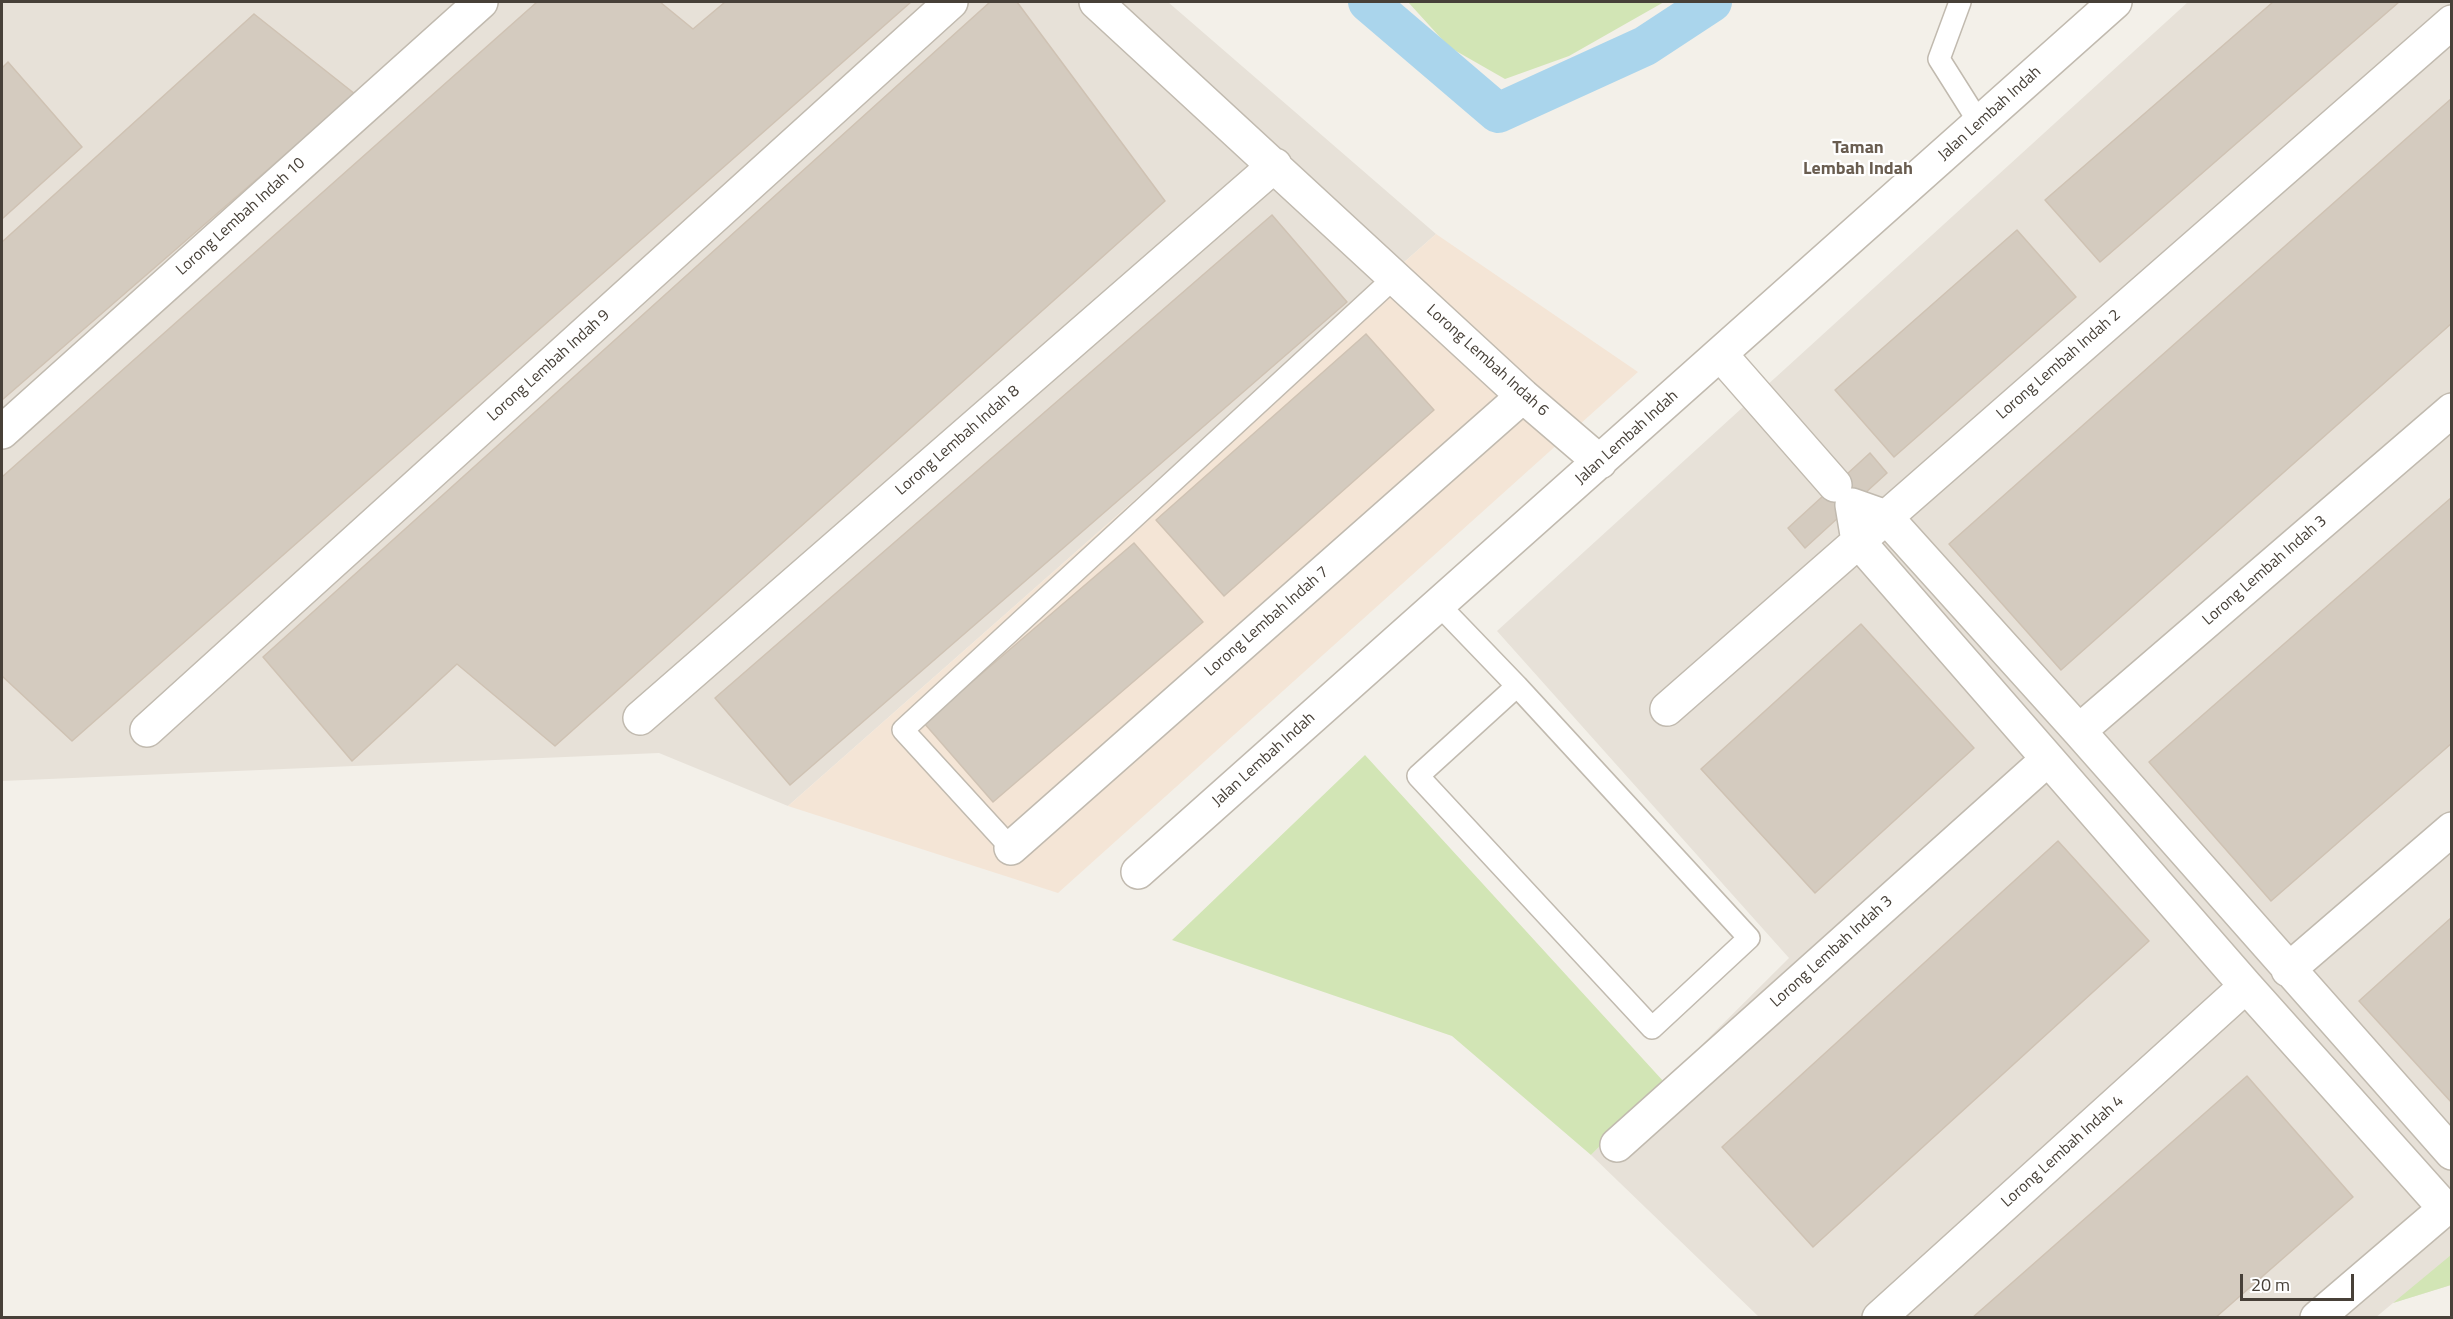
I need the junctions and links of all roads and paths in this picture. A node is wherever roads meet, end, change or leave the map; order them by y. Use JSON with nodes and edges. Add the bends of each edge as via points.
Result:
{"nodes":[{"id":1,"x":482,"y":2,"type":"edge"},
{"id":2,"x":951,"y":2,"type":"edge"},
{"id":3,"x":1096,"y":2,"type":"edge"},
{"id":4,"x":1960,"y":2,"type":"edge"},
{"id":5,"x":2115,"y":2,"type":"edge"},
{"id":6,"x":2451,"y":22,"type":"edge"},
{"id":7,"x":1980,"y":124,"type":"junction"},
{"id":8,"x":1275,"y":165,"type":"junction"},
{"id":9,"x":1385,"y":268,"type":"junction"},
{"id":10,"x":1721,"y":355,"type":"junction"},
{"id":11,"x":1522,"y":396,"type":"junction"},
{"id":12,"x":2451,"y":410,"type":"edge"},
{"id":13,"x":2,"y":432,"type":"edge"},
{"id":14,"x":1600,"y":462,"type":"junction"},
{"id":15,"x":1835,"y":485,"type":"dead end"},
{"id":16,"x":1886,"y":517,"type":"junction"},
{"id":17,"x":1858,"y":541,"type":"junction"},
{"id":18,"x":1439,"y":605,"type":"junction"},
{"id":19,"x":1517,"y":686,"type":"junction"},
{"id":20,"x":1667,"y":709,"type":"dead end"},
{"id":21,"x":640,"y":718,"type":"dead end"},
{"id":22,"x":147,"y":730,"type":"dead end"},
{"id":23,"x":2079,"y":731,"type":"junction"},
{"id":24,"x":2048,"y":759,"type":"junction"},
{"id":25,"x":2451,"y":829,"type":"edge"},
{"id":26,"x":1011,"y":848,"type":"joint"},
{"id":27,"x":1138,"y":872,"type":"dead end"},
{"id":28,"x":2288,"y":970,"type":"junction"},
{"id":29,"x":2246,"y":986,"type":"junction"},
{"id":30,"x":1617,"y":1145,"type":"dead end"},
{"id":31,"x":2451,"y":1153,"type":"edge"},
{"id":32,"x":2446,"y":1208,"type":"edge"},
{"id":33,"x":1879,"y":1317,"type":"edge"},
{"id":34,"x":2317,"y":1317,"type":"edge"}],
"edges":[{"from":1,"to":13,"type":"street","name":"Lorong Lembah Indah 10"},
{"from":2,"to":22,"type":"street","name":"Lorong Lembah Indah 9"},
{"from":3,"to":8,"type":"street","name":"Lorong Lembah Indah 6"},
{"from":4,"to":7,"type":"lane","via":[[1939,59]]},
{"from":5,"to":7,"type":"street","name":"Jalan Lembah Indah"},
{"from":6,"to":16,"type":"street","name":"Lorong Lembah Indah 2"},
{"from":7,"to":10,"type":"street","name":"Jalan Lembah Indah"},
{"from":8,"to":9,"type":"street","name":"Lorong Lembah Indah 6"},
{"from":8,"to":21,"type":"street","name":"Lorong Lembah Indah 8"},
{"from":9,"to":11,"type":"street","name":"Lorong Lembah Indah 6"},
{"from":9,"to":26,"type":"lane","via":[[903,730]]},
{"from":10,"to":14,"type":"street","name":"Jalan Lembah Indah"},
{"from":10,"to":15,"type":"street"},
{"from":11,"to":14,"type":"street","name":"Lorong Lembah Indah 6"},
{"from":11,"to":26,"type":"street","name":"Lorong Lembah Indah 7"},
{"from":12,"to":23,"type":"street","name":"Lorong Lembah Indah 3"},
{"from":14,"to":18,"type":"street","name":"Jalan Lembah Indah"},
{"from":16,"to":17,"type":"street","name":"Lorong Lembah Indah 2"},
{"from":16,"to":23,"type":"street"},
{"from":17,"to":20,"type":"street","name":"Lorong Lembah Indah 2"},
{"from":17,"to":24,"type":"street"},
{"from":18,"to":19,"type":"lane"},
{"from":18,"to":27,"type":"street","name":"Jalan Lembah Indah"},
{"from":19,"to":19,"type":"lane","via":[[1749,938],[1652,1028],[1418,776]]},
{"from":23,"to":28,"type":"street"},
{"from":24,"to":29,"type":"street"},
{"from":24,"to":30,"type":"street","name":"Lorong Lembah Indah 3"},
{"from":25,"to":28,"type":"street"},
{"from":28,"to":31,"type":"street"},
{"from":29,"to":32,"type":"street"},
{"from":29,"to":33,"type":"street","name":"Lorong Lembah Indah 4"},
{"from":32,"to":34,"type":"street"}]}
